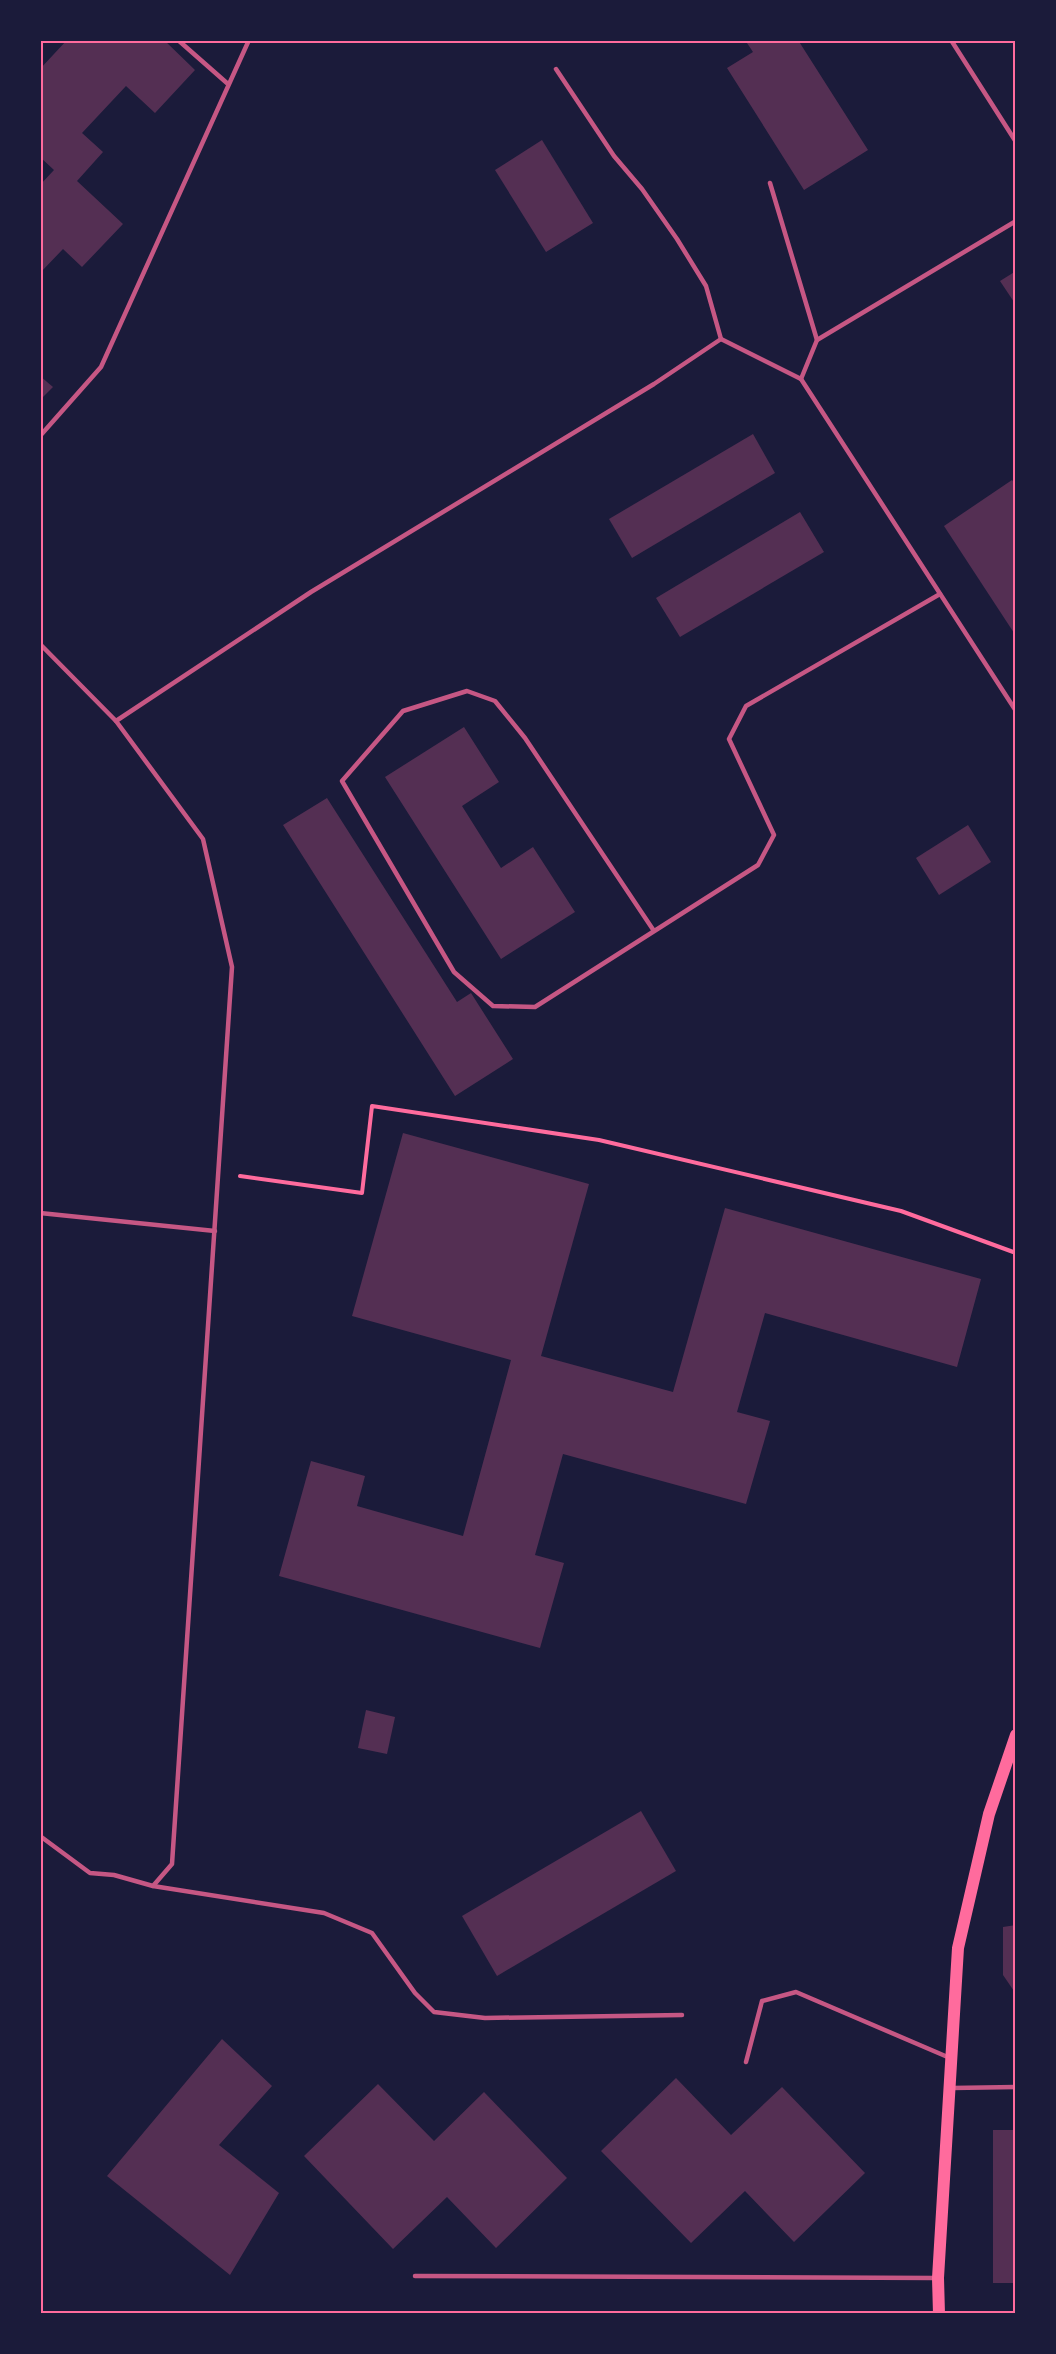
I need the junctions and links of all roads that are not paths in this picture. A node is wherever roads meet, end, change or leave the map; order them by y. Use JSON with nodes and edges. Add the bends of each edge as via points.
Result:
{"nodes":[{"id":1,"x":178,"y":40,"type":"edge"},
{"id":2,"x":249,"y":40,"type":"edge"},
{"id":3,"x":951,"y":40,"type":"edge"},
{"id":4,"x":556,"y":69,"type":"dead end"},
{"id":5,"x":228,"y":84,"type":"junction"},
{"id":6,"x":1016,"y":142,"type":"edge"},
{"id":7,"x":770,"y":183,"type":"dead end"},
{"id":8,"x":1016,"y":221,"type":"edge"},
{"id":9,"x":721,"y":339,"type":"junction"},
{"id":10,"x":817,"y":340,"type":"junction"},
{"id":11,"x":801,"y":379,"type":"junction"},
{"id":12,"x":40,"y":436,"type":"edge"},
{"id":13,"x":940,"y":594,"type":"junction"},
{"id":14,"x":40,"y":644,"type":"edge"},
{"id":15,"x":1016,"y":711,"type":"edge"},
{"id":16,"x":116,"y":721,"type":"junction"},
{"id":17,"x":654,"y":931,"type":"junction"},
{"id":18,"x":40,"y":1213,"type":"edge"},
{"id":19,"x":215,"y":1231,"type":"junction"},
{"id":20,"x":1016,"y":1735,"type":"edge"},
{"id":21,"x":40,"y":1836,"type":"edge"},
{"id":22,"x":153,"y":1886,"type":"junction"},
{"id":23,"x":682,"y":2015,"type":"dead end"},
{"id":24,"x":952,"y":2059,"type":"junction"},
{"id":25,"x":746,"y":2062,"type":"dead end"},
{"id":26,"x":1016,"y":2087,"type":"edge"},
{"id":27,"x":951,"y":2088,"type":"junction"},
{"id":28,"x":415,"y":2276,"type":"dead end"},
{"id":29,"x":938,"y":2278,"type":"junction"},
{"id":30,"x":939,"y":2313,"type":"edge"}],
"edges":[{"from":1,"to":5,"type":"lane"},
{"from":2,"to":5,"type":"lane"},
{"from":3,"to":6,"type":"lane"},
{"from":4,"to":9,"type":"lane","via":[[706,286]]},
{"from":5,"to":12,"type":"lane","via":[[101,367]]},
{"from":7,"to":10,"type":"lane"},
{"from":8,"to":10,"type":"lane"},
{"from":9,"to":11,"type":"lane"},
{"from":9,"to":16,"type":"lane","via":[[654,384],[311,591]]},
{"from":10,"to":11,"type":"lane"},
{"from":11,"to":13,"type":"lane"},
{"from":13,"to":15,"type":"lane"},
{"from":13,"to":17,"type":"lane","via":[[746,706],[729,739],[774,835],[758,865]]},
{"from":14,"to":16,"type":"lane"},
{"from":16,"to":19,"type":"lane","via":[[203,839],[232,967]]},
{"from":17,"to":17,"type":"lane","via":[[535,1007],[493,1006],[454,972],[342,781],[403,711],[467,691],[495,700],[525,738]]},
{"from":18,"to":19,"type":"lane"},
{"from":19,"to":22,"type":"lane","via":[[172,1864]]},
{"from":20,"to":24,"type":"main road","via":[[988,1814],[958,1948]]},
{"from":21,"to":22,"type":"lane","via":[[90,1873]]},
{"from":22,"to":23,"type":"lane","via":[[324,1913],[372,1933],[415,1994],[434,2012],[485,2018]]},
{"from":24,"to":25,"type":"lane","via":[[796,1992],[762,2001]]},
{"from":24,"to":27,"type":"main road"},
{"from":26,"to":27,"type":"lane"},
{"from":27,"to":29,"type":"main road"},
{"from":28,"to":29,"type":"lane"},
{"from":29,"to":30,"type":"main road"}]}
